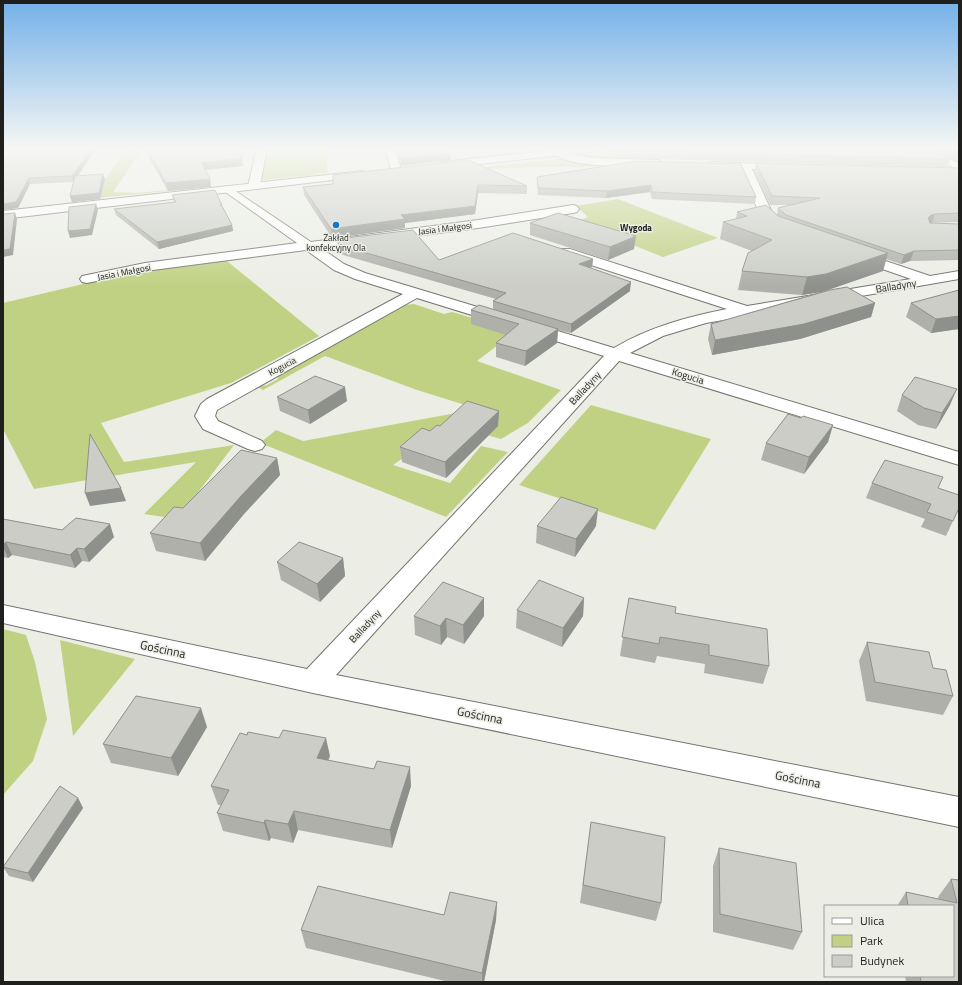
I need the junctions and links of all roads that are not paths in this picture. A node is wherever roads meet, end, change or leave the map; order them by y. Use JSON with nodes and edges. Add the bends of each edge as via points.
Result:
{"nodes":[{"id":1,"x":185,"y":194,"type":"edge"},
{"id":2,"x":235,"y":194,"type":"edge"},
{"id":3,"x":758,"y":194,"type":"edge"},
{"id":4,"x":573,"y":209,"type":"dead end"},
{"id":5,"x":3,"y":215,"type":"edge"},
{"id":6,"x":478,"y":224,"type":"junction"},
{"id":7,"x":794,"y":233,"type":"edge"},
{"id":8,"x":508,"y":234,"type":"edge"},
{"id":9,"x":306,"y":245,"type":"junction"},
{"id":10,"x":552,"y":248,"type":"edge"},
{"id":11,"x":846,"y":251,"type":"edge"},
{"id":12,"x":959,"y":275,"type":"edge"},
{"id":13,"x":87,"y":279,"type":"dead end"},
{"id":14,"x":929,"y":280,"type":"junction"},
{"id":15,"x":416,"y":293,"type":"junction"},
{"id":16,"x":746,"y":310,"type":"junction"},
{"id":17,"x":616,"y":354,"type":"junction"},
{"id":18,"x":254,"y":445,"type":"dead end"},
{"id":19,"x":959,"y":459,"type":"edge"},
{"id":20,"x":3,"y":614,"type":"edge"},
{"id":21,"x":314,"y":682,"type":"junction"},
{"id":22,"x":959,"y":812,"type":"edge"}],
"edges":[{"from":1,"to":5,"type":"street"},
{"from":2,"to":9,"type":"street","name":"Kogucia"},
{"from":3,"to":7,"type":"street","via":[[770,221],[779,228]]},
{"from":4,"to":6,"type":"street"},
{"from":6,"to":8,"type":"street","name":"Jasia i Małgosi"},
{"from":6,"to":9,"type":"street","name":"Jasia i Małgosi"},
{"from":9,"to":13,"type":"street","name":"Jasia i Małgosi","via":[[145,267]]},
{"from":9,"to":15,"type":"street","name":"Kogucia","via":[[352,273]]},
{"from":10,"to":16,"type":"street"},
{"from":11,"to":14,"type":"street"},
{"from":12,"to":14,"type":"street","name":"Balladyny"},
{"from":14,"to":16,"type":"street","name":"Balladyny"},
{"from":15,"to":17,"type":"street","name":"Kogucia"},
{"from":15,"to":18,"type":"street","name":"Kogucia","via":[[208,408],[205,418],[210,425]]},
{"from":16,"to":17,"type":"street","name":"Balladyny","via":[[666,328],[642,338]]},
{"from":17,"to":19,"type":"street","name":"Kogucia"},
{"from":17,"to":21,"type":"street","name":"Balladyny"},
{"from":20,"to":21,"type":"street","name":"Gościnna"},
{"from":21,"to":22,"type":"street","name":"Gościnna"}]}
